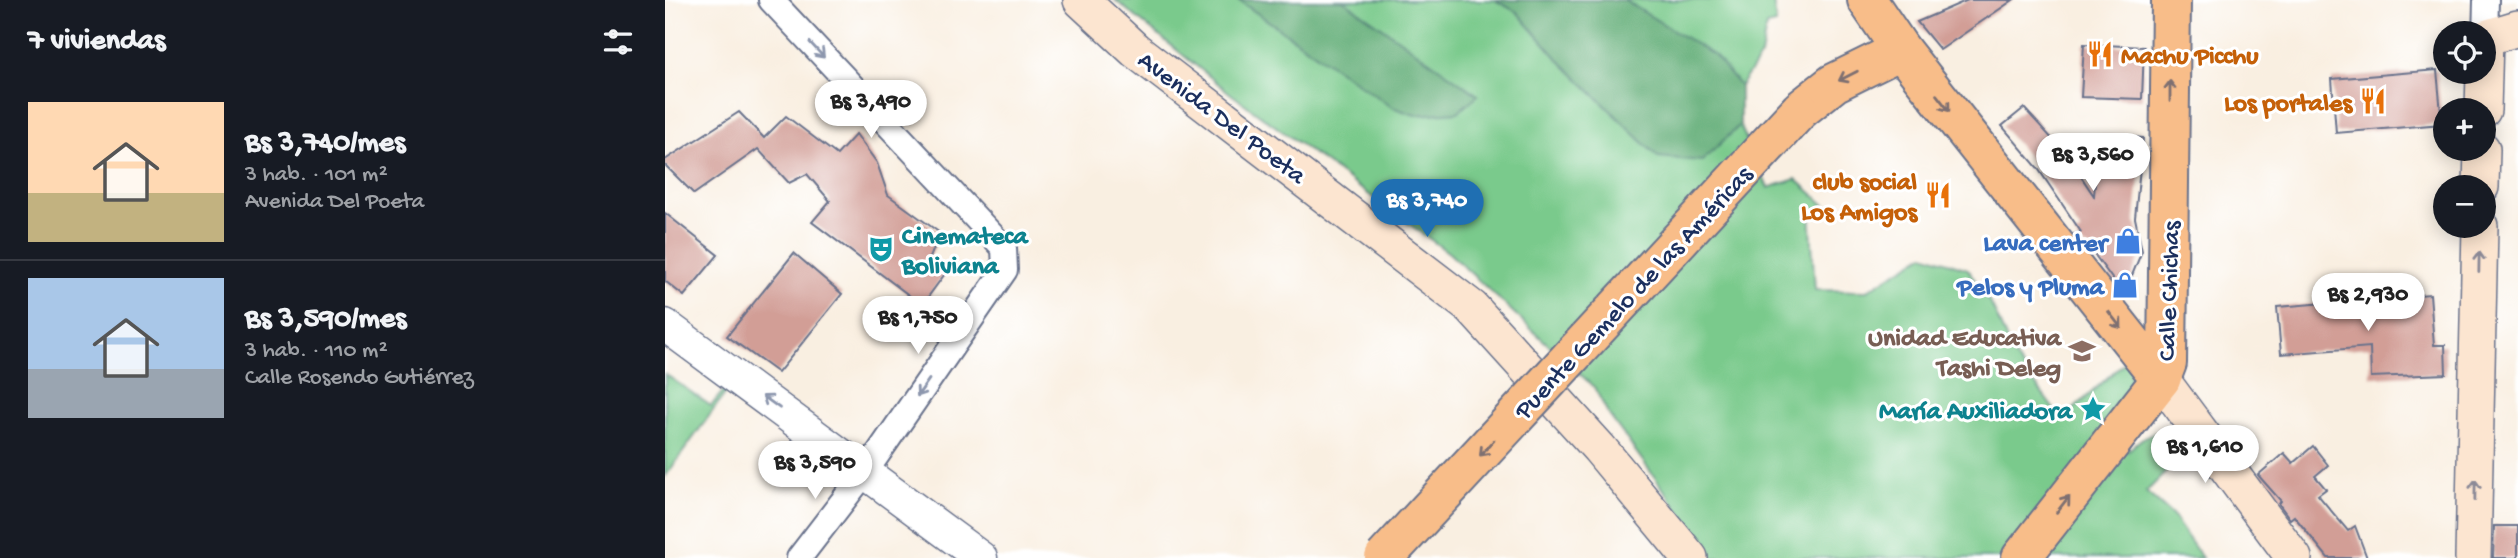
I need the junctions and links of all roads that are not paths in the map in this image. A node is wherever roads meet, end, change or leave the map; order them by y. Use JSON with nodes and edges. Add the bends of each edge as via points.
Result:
{"nodes":[{"id":1,"x":771,"y":0,"type":"edge"},
{"id":2,"x":1081,"y":0,"type":"edge"},
{"id":3,"x":1867,"y":0,"type":"edge"},
{"id":4,"x":2171,"y":0,"type":"edge"},
{"id":5,"x":2486,"y":0,"type":"edge"},
{"id":6,"x":2485,"y":21,"type":"edge"},
{"id":7,"x":2518,"y":28,"type":"edge"},
{"id":8,"x":2496,"y":35,"type":"edge"},
{"id":9,"x":1901,"y":50,"type":"junction"},
{"id":10,"x":2480,"y":238,"type":"edge"},
{"id":11,"x":665,"y":325,"type":"edge"},
{"id":12,"x":2161,"y":379,"type":"junction"},
{"id":13,"x":866,"y":471,"type":"junction"},
{"id":14,"x":799,"y":558,"type":"edge"},
{"id":15,"x":981,"y":558,"type":"edge"},
{"id":16,"x":1384,"y":558,"type":"edge"},
{"id":17,"x":1690,"y":558,"type":"edge"},
{"id":18,"x":2021,"y":558,"type":"edge"},
{"id":19,"x":2294,"y":558,"type":"edge"},
{"id":20,"x":2473,"y":558,"type":"edge"}],
"edges":[{"from":1,"to":13,"type":"street","one_way":true,"via":[[1004,248],[1005,270]]},
{"from":2,"to":17,"type":"main road","name":"Avenida Del Poeta","via":[[1135,50],[1472,308],[1599,448]]},
{"from":3,"to":9,"type":"main road"},
{"from":12,"to":4,"type":"main road","name":"Calle Chichas","one_way":true,"via":[[2169,350]]},
{"from":5,"to":6,"type":"street"},
{"from":7,"to":8,"type":"main road"},
{"from":9,"to":12,"type":"main road","one_way":true},
{"from":9,"to":16,"type":"main road","name":"Puente Gemelo de las Américas","one_way":true,"bridge":true,"via":[[1834,83],[1800,110]]},
{"from":20,"to":10,"type":"main road","one_way":true},
{"from":13,"to":11,"type":"street","one_way":true},
{"from":18,"to":12,"type":"main road","name":"Calle Chichas","one_way":true},
{"from":12,"to":19,"type":"main road"},
{"from":13,"to":14,"type":"street"},
{"from":13,"to":15,"type":"street"}]}
